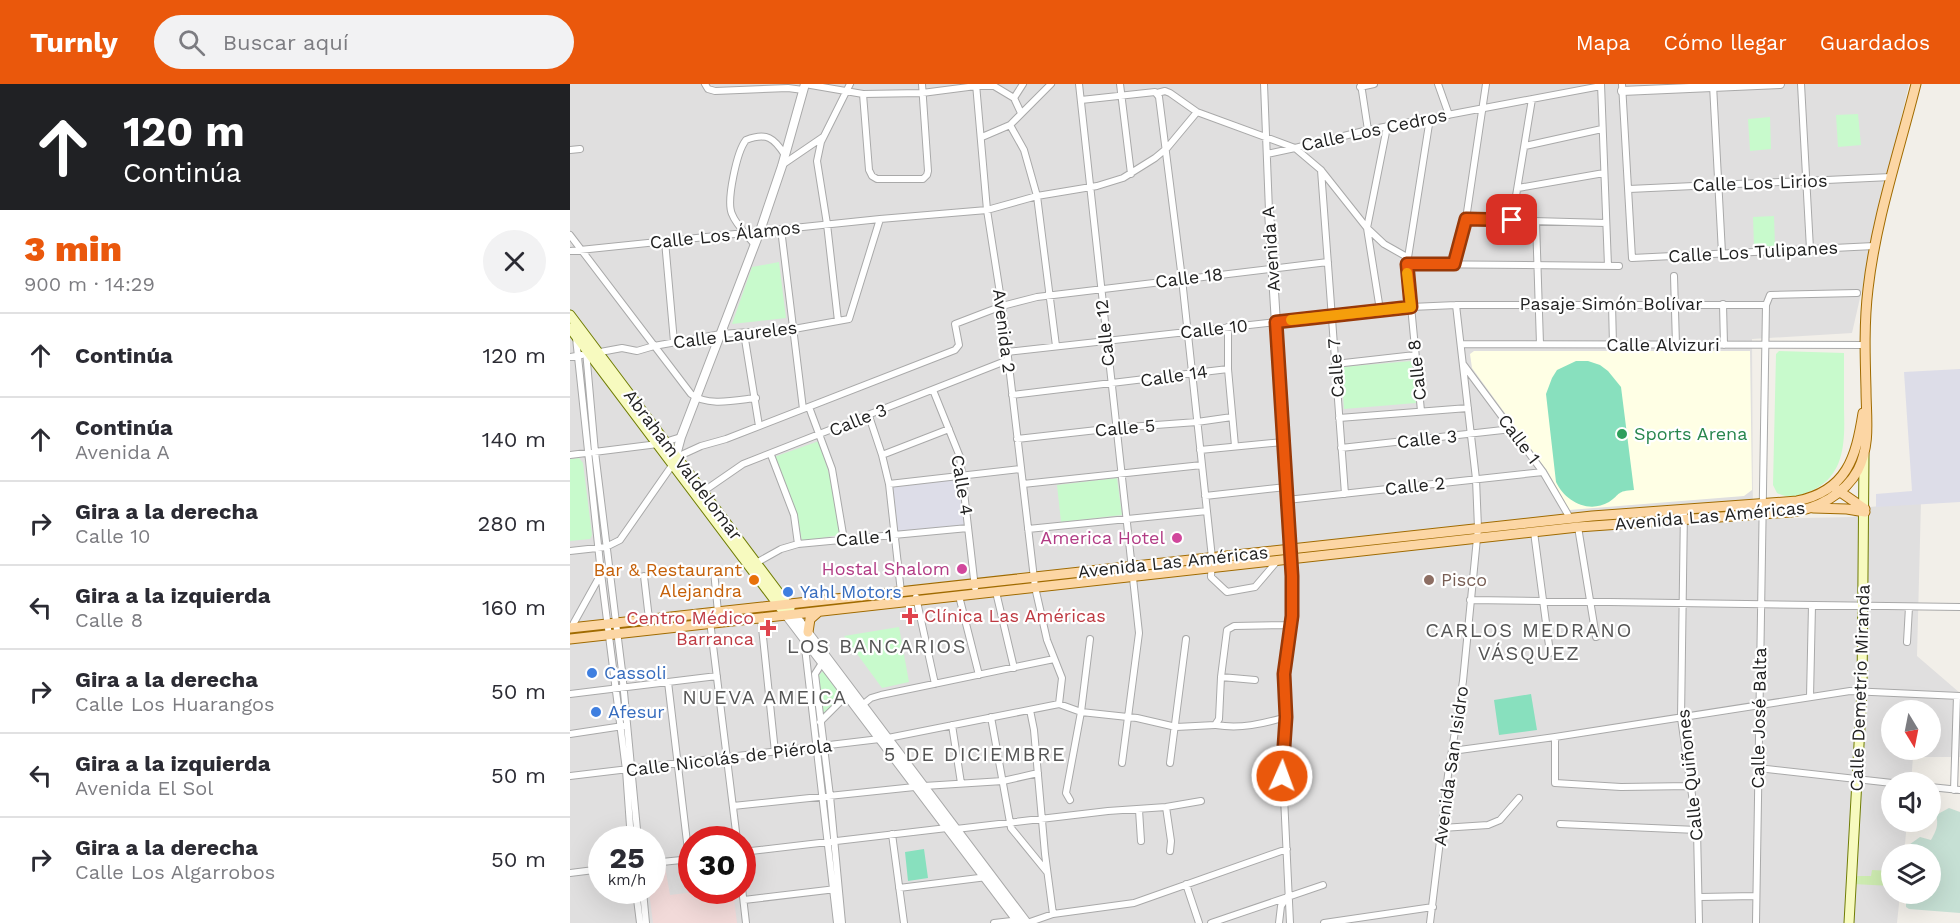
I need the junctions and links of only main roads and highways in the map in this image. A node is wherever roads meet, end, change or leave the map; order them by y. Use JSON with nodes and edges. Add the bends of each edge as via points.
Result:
{"nodes":[{"id":1,"x":1916,"y":84,"type":"edge"},
{"id":2,"x":570,"y":315,"type":"edge"},
{"id":3,"x":572,"y":331,"type":"edge"},
{"id":4,"x":587,"y":352,"type":"junction"},
{"id":5,"x":1866,"y":393,"type":"junction"},
{"id":6,"x":1864,"y":453,"type":"junction"},
{"id":7,"x":1835,"y":488,"type":"junction"},
{"id":8,"x":1811,"y":508,"type":"junction"},
{"id":9,"x":1762,"y":509,"type":"junction"},
{"id":10,"x":1865,"y":510,"type":"junction"},
{"id":11,"x":1684,"y":514,"type":"junction"},
{"id":12,"x":1478,"y":533,"type":"junction"},
{"id":13,"x":735,"y":541,"type":"junction"},
{"id":14,"x":1291,"y":554,"type":"junction"},
{"id":15,"x":1213,"y":563,"type":"junction"},
{"id":16,"x":1034,"y":582,"type":"junction"},
{"id":17,"x":975,"y":589,"type":"junction"},
{"id":18,"x":916,"y":596,"type":"junction"},
{"id":19,"x":783,"y":604,"type":"junction"},
{"id":20,"x":818,"y":612,"type":"junction"},
{"id":21,"x":790,"y":615,"type":"junction"},
{"id":22,"x":570,"y":628,"type":"edge"},
{"id":23,"x":806,"y":635,"type":"road end"},
{"id":24,"x":570,"y":639,"type":"edge"},
{"id":25,"x":1849,"y":923,"type":"edge"}],
"edges":[{"from":1,"to":5,"type":"main road","via":[[1874,246],[1866,307]]},
{"from":2,"to":4,"type":"main road","name":"Abraham Valdelomar"},
{"from":3,"to":4,"type":"main road","name":"Abraham Valdelomar"},
{"from":4,"to":13,"type":"main road","name":"Abraham Valdelomar"},
{"from":5,"to":6,"type":"main road","name":"Avenida Las Américas"},
{"from":5,"to":7,"type":"main road","name":"Avenida Las Américas","via":[[1855,455]]},
{"from":6,"to":7,"type":"main road","name":"Avenida Las Américas","via":[[1857,471]]},
{"from":6,"to":10,"type":"main road","name":"Calle Demetrio Miranda"},
{"from":7,"to":8,"type":"main road","name":"Avenida Las Américas","via":[[1828,500]]},
{"from":7,"to":9,"type":"main road","name":"Avenida Las Américas"},
{"from":7,"to":10,"type":"main road"},
{"from":8,"to":9,"type":"main road","name":"Avenida Las Américas"},
{"from":8,"to":10,"type":"main road"},
{"from":9,"to":11,"type":"main road","name":"Avenida Las Américas"},
{"from":10,"to":25,"type":"main road","name":"Calle Demetrio Miranda","via":[[1862,691]]},
{"from":11,"to":12,"type":"main road","name":"Avenida Las Américas","via":[[1534,532]]},
{"from":11,"to":12,"type":"main road","name":"Avenida Las Américas","via":[[1570,518]]},
{"from":12,"to":14,"type":"main road","name":"Avenida Las Américas"},
{"from":13,"to":19,"type":"main road","name":"Abraham Valdelomar"},
{"from":13,"to":19,"type":"main road","name":"Abraham Valdelomar","via":[[759,561]]},
{"from":14,"to":15,"type":"main road","name":"Avenida Las Américas"},
{"from":14,"to":15,"type":"main road","name":"Avenida Las Américas","via":[[1278,560]]},
{"from":15,"to":16,"type":"main road","name":"Avenida Las Américas"},
{"from":16,"to":17,"type":"main road","name":"Avenida Las Américas"},
{"from":16,"to":17,"type":"main road","name":"Avenida Las Américas","via":[[996,592]]},
{"from":17,"to":18,"type":"main road","name":"Avenida Las Américas"},
{"from":17,"to":18,"type":"main road","name":"Avenida Las Américas","via":[[959,596]]},
{"from":18,"to":19,"type":"main road","name":"Avenida Las Américas","via":[[901,592]]},
{"from":18,"to":20,"type":"main road","name":"Avenida Las Américas"},
{"from":19,"to":21,"type":"main road","name":"Abraham Valdelomar"},
{"from":19,"to":22,"type":"main road","name":"Avenida Las Américas"},
{"from":20,"to":21,"type":"main road","name":"Avenida Las Américas"},
{"from":20,"to":23,"type":"main road","via":[[809,622]]},
{"from":21,"to":24,"type":"main road","name":"Avenida Las Américas"}]}
